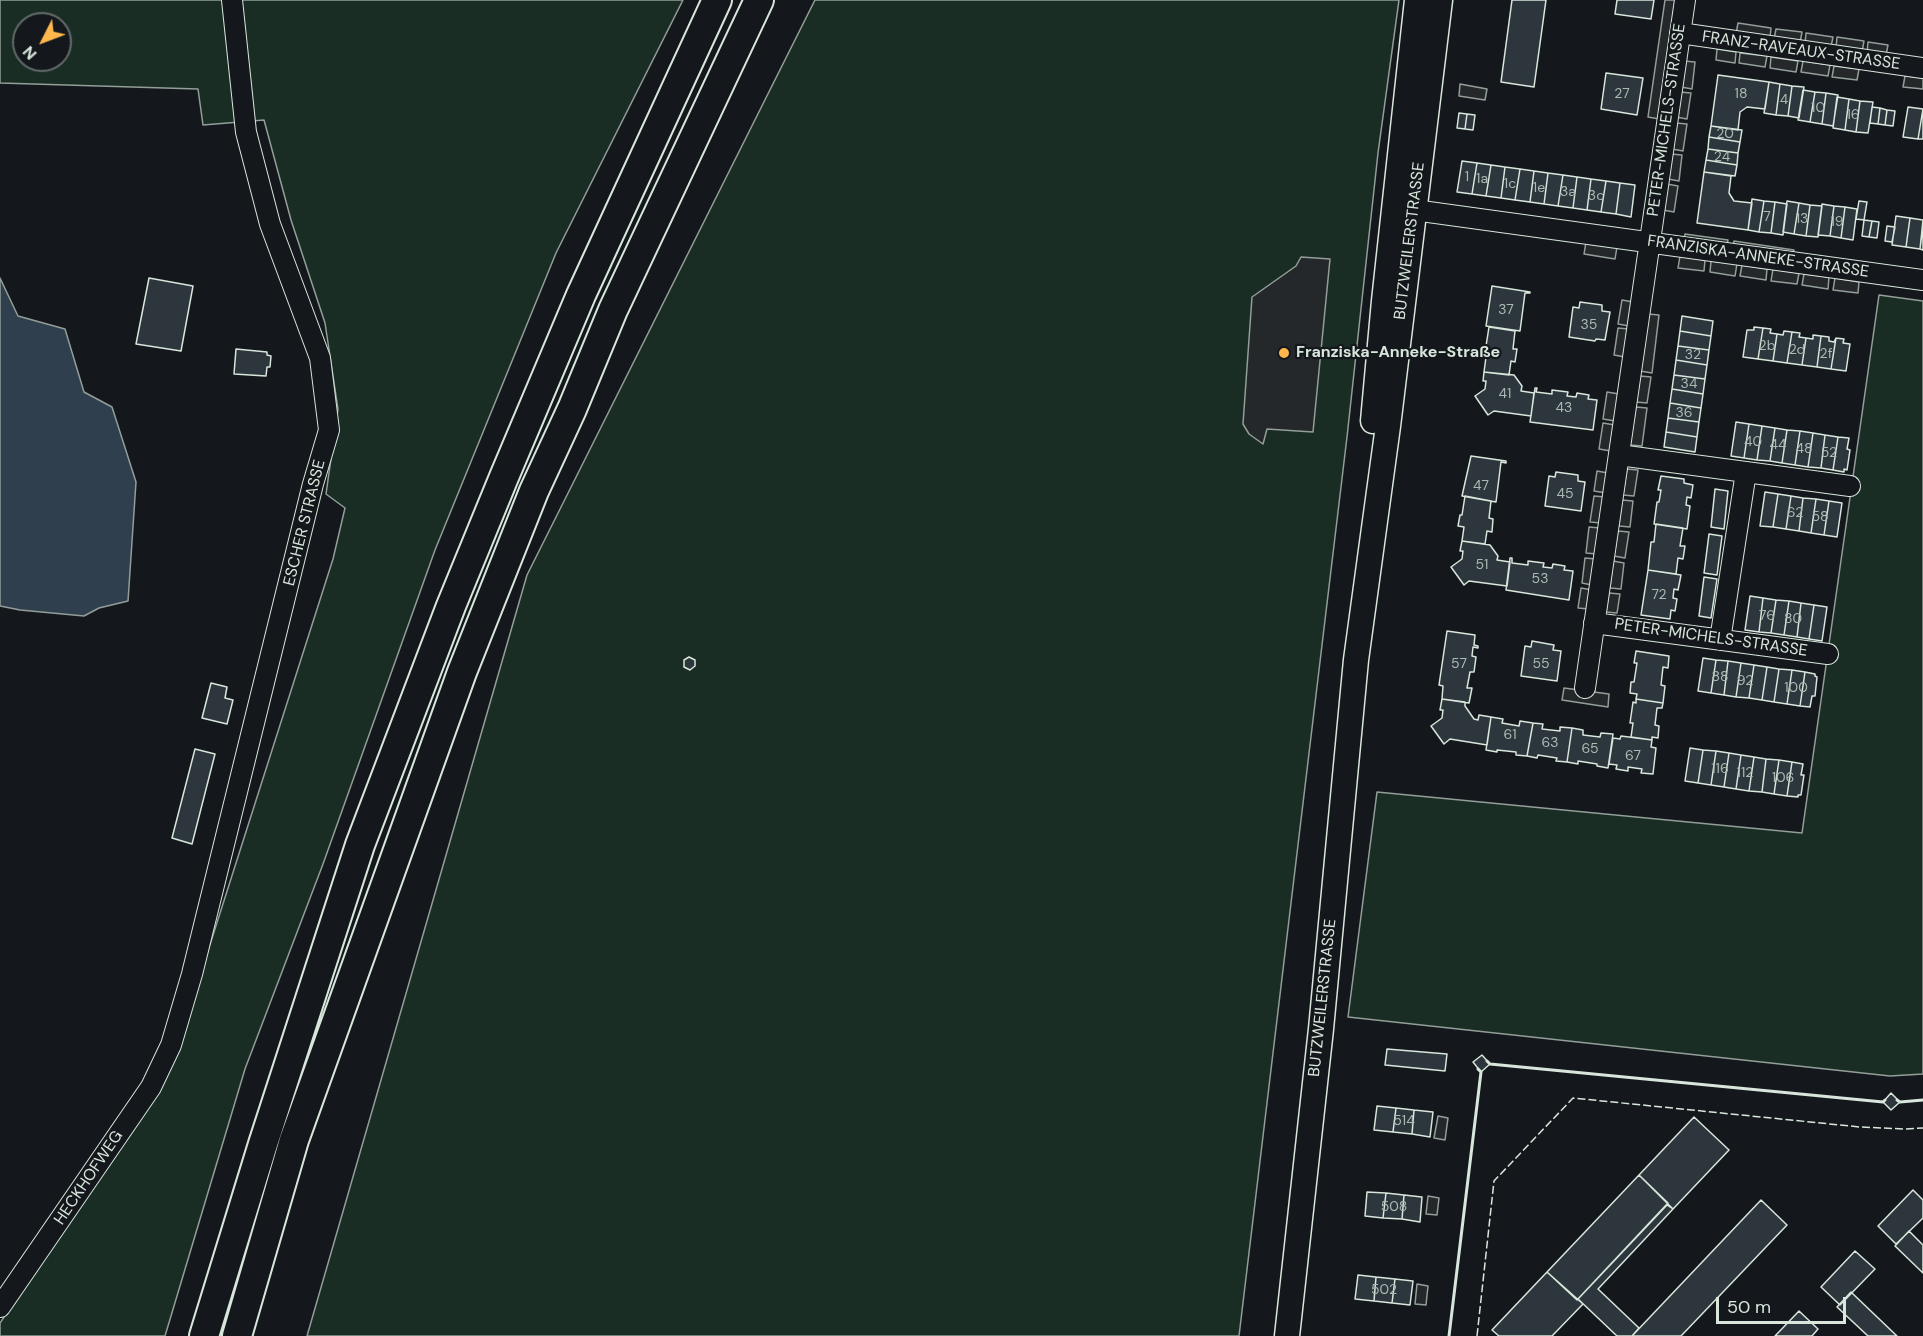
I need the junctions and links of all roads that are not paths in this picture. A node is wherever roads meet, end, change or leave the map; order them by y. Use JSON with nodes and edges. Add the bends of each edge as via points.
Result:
{"nodes":[{"id":1,"x":232,"y":0,"type":"edge"},
{"id":2,"x":717,"y":0,"type":"edge"},
{"id":3,"x":759,"y":0,"type":"edge"},
{"id":4,"x":1417,"y":0,"type":"edge"},
{"id":5,"x":1440,"y":0,"type":"edge"},
{"id":6,"x":1685,"y":0,"type":"edge"},
{"id":7,"x":1680,"y":33,"type":"junction"},
{"id":8,"x":1923,"y":68,"type":"edge"},
{"id":9,"x":1414,"y":210,"type":"junction"},
{"id":10,"x":1649,"y":242,"type":"junction"},
{"id":11,"x":1923,"y":280,"type":"edge"},
{"id":12,"x":1619,"y":454,"type":"junction"},
{"id":13,"x":1746,"y":472,"type":"junction"},
{"id":14,"x":1850,"y":486,"type":"dead end"},
{"id":15,"x":1594,"y":622,"type":"junction"},
{"id":16,"x":1720,"y":640,"type":"junction"},
{"id":17,"x":1828,"y":654,"type":"dead end"},
{"id":18,"x":1356,"y":660,"type":"junction"},
{"id":19,"x":1585,"y":688,"type":"dead end"},
{"id":20,"x":171,"y":1045,"type":"joint"},
{"id":21,"x":0,"y":1307,"type":"edge"},
{"id":22,"x":204,"y":1336,"type":"edge"},
{"id":23,"x":237,"y":1336,"type":"edge"},
{"id":24,"x":1287,"y":1336,"type":"edge"}],
"edges":[{"from":1,"to":20,"type":"street","name":"ESCHER STRASSE","via":[[246,132],[270,224],[320,358],[329,430]]},
{"from":2,"to":22,"type":"highway","via":[[581,295],[451,606],[357,856],[262,1144]]},
{"from":3,"to":23,"type":"highway","via":[[613,310],[466,661],[294,1140]]},
{"from":4,"to":18,"type":"main road","name":"BUTZWEILERSTRASSE","via":[[1383,312],[1361,551]]},
{"from":5,"to":9,"type":"main road","name":"BUTZWEILERSTRASSE"},
{"from":6,"to":7,"type":"street","name":"PETER-MICHELS-STRASSE"},
{"from":7,"to":8,"type":"street","name":"FRANZ-RAVEAUX-STRASSE"},
{"from":7,"to":10,"type":"street","name":"PETER-MICHELS-STRASSE"},
{"from":9,"to":10,"type":"street","name":"FRANZISKA-ANNEKE-STRASSE"},
{"from":9,"to":18,"type":"main road","name":"BUTZWEILERSTRASSE"},
{"from":10,"to":11,"type":"street","name":"FRANZISKA-ANNEKE-STRASSE"},
{"from":10,"to":12,"type":"street","name":"PETER-MICHELS-STRASSE"},
{"from":12,"to":13,"type":"street"},
{"from":12,"to":15,"type":"street","name":"PETER-MICHELS-STRASSE"},
{"from":13,"to":14,"type":"street"},
{"from":13,"to":16,"type":"street"},
{"from":15,"to":16,"type":"street","name":"PETER-MICHELS-STRASSE"},
{"from":15,"to":19,"type":"street","name":"PETER-MICHELS-STRASSE"},
{"from":16,"to":17,"type":"street","name":"PETER-MICHELS-STRASSE"},
{"from":18,"to":24,"type":"main road","name":"BUTZWEILERSTRASSE"},
{"from":20,"to":21,"type":"street","name":"HECKHOFWEG","via":[[151,1087]]}]}
